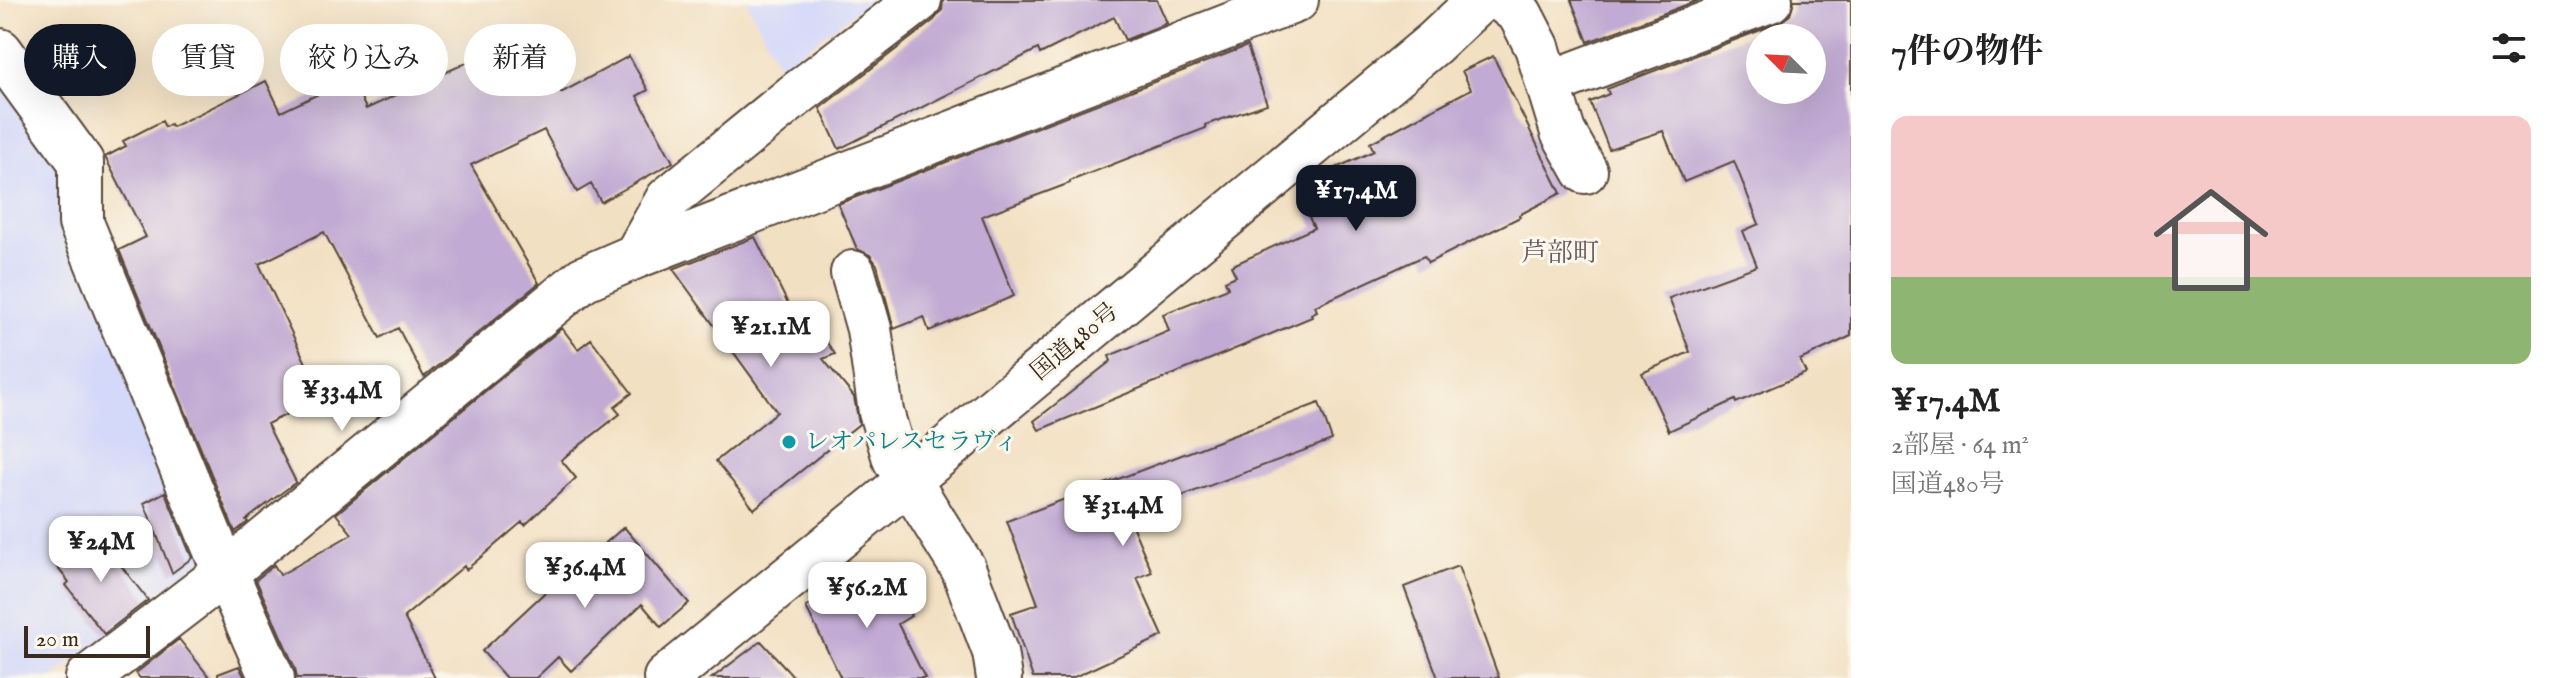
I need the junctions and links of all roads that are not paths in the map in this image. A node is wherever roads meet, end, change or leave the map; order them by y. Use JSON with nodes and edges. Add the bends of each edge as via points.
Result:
{"nodes":[{"id":1,"x":919,"y":0,"type":"edge"},
{"id":2,"x":1296,"y":0,"type":"edge"},
{"id":3,"x":1480,"y":0,"type":"edge"},
{"id":4,"x":1502,"y":0,"type":"edge"},
{"id":5,"x":1770,"y":0,"type":"edge"},
{"id":6,"x":0,"y":51,"type":"edge"},
{"id":7,"x":1548,"y":84,"type":"junction"},
{"id":8,"x":1585,"y":171,"type":"dead end"},
{"id":9,"x":636,"y":256,"type":"junction"},
{"id":10,"x":853,"y":273,"type":"dead end"},
{"id":11,"x":908,"y":481,"type":"junction"},
{"id":12,"x":226,"y":572,"type":"junction"},
{"id":13,"x":88,"y":678,"type":"edge"},
{"id":14,"x":272,"y":678,"type":"edge"},
{"id":15,"x":666,"y":678,"type":"edge"},
{"id":16,"x":999,"y":678,"type":"edge"}],
"edges":[{"from":1,"to":9,"type":"main road","via":[[668,199]]},
{"from":2,"to":9,"type":"main road"},
{"from":3,"to":11,"type":"main road","name":"国道480号"},
{"from":4,"to":7,"type":"main road","via":[[1520,14]]},
{"from":5,"to":7,"type":"main road"},
{"from":6,"to":12,"type":"main road","via":[[81,162],[81,223]]},
{"from":7,"to":8,"type":"main road","via":[[1563,132]]},
{"from":9,"to":12,"type":"main road","via":[[583,279]]},
{"from":10,"to":11,"type":"main road","via":[[869,329],[881,412],[895,459]]},
{"from":11,"to":15,"type":"main road","name":"国道480号"},
{"from":11,"to":16,"type":"main road","via":[[963,568],[995,652]]},
{"from":12,"to":13,"type":"main road"},
{"from":12,"to":14,"type":"main road"}]}
